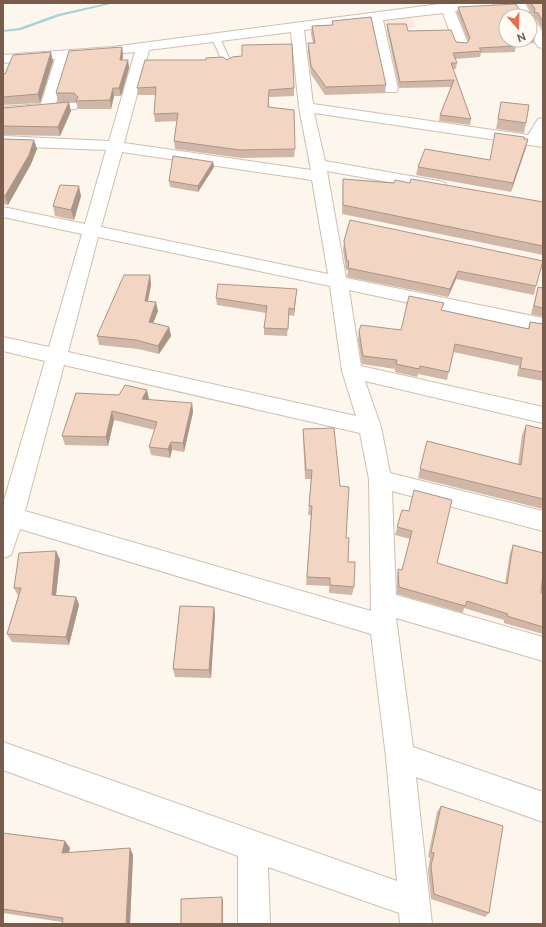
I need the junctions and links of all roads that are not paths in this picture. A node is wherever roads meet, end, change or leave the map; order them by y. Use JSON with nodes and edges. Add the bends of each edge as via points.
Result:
{"nodes":[{"id":1,"x":395,"y":3,"type":"edge"},
{"id":2,"x":489,"y":3,"type":"edge"},
{"id":3,"x":448,"y":7,"type":"junction"},
{"id":4,"x":376,"y":17,"type":"junction"},
{"id":5,"x":298,"y":27,"type":"junction"},
{"id":6,"x":216,"y":38,"type":"junction"},
{"id":7,"x":461,"y":44,"type":"edge"},
{"id":8,"x":143,"y":47,"type":"junction"},
{"id":9,"x":3,"y":48,"type":"edge"},
{"id":10,"x":63,"y":55,"type":"junction"},
{"id":11,"x":3,"y":59,"type":"edge"},
{"id":12,"x":227,"y":63,"type":"edge"},
{"id":13,"x":391,"y":89,"type":"dead end"},
{"id":14,"x":71,"y":106,"type":"dead end"},
{"id":15,"x":306,"y":107,"type":"junction"},
{"id":16,"x":47,"y":108,"type":"junction"},
{"id":17,"x":3,"y":111,"type":"edge"},
{"id":18,"x":543,"y":122,"type":"edge"},
{"id":19,"x":3,"y":141,"type":"edge"},
{"id":20,"x":538,"y":141,"type":"edge"},
{"id":21,"x":115,"y":146,"type":"junction"},
{"id":22,"x":319,"y":170,"type":"junction"},
{"id":23,"x":458,"y":189,"type":"edge"},
{"id":24,"x":3,"y":212,"type":"edge"},
{"id":25,"x":92,"y":231,"type":"junction"},
{"id":26,"x":338,"y":282,"type":"junction"},
{"id":27,"x":543,"y":326,"type":"edge"},
{"id":28,"x":3,"y":344,"type":"edge"},
{"id":29,"x":57,"y":357,"type":"junction"},
{"id":30,"x":352,"y":371,"type":"junction"},
{"id":31,"x":543,"y":414,"type":"edge"},
{"id":32,"x":370,"y":428,"type":"junction"},
{"id":33,"x":380,"y":479,"type":"junction"},
{"id":34,"x":8,"y":515,"type":"edge"},
{"id":35,"x":543,"y":521,"type":"edge"},
{"id":36,"x":3,"y":548,"type":"edge"},
{"id":37,"x":383,"y":614,"type":"junction"},
{"id":38,"x":543,"y":649,"type":"edge"},
{"id":39,"x":3,"y":756,"type":"edge"},
{"id":40,"x":400,"y":757,"type":"junction"},
{"id":41,"x":543,"y":807,"type":"edge"},
{"id":42,"x":253,"y":847,"type":"junction"},
{"id":43,"x":415,"y":914,"type":"edge"},
{"id":44,"x":254,"y":924,"type":"edge"}],
"edges":[{"from":1,"to":9,"type":"street","via":[[99,40]]},
{"from":2,"to":3,"type":"street"},
{"from":3,"to":4,"type":"street"},
{"from":3,"to":7,"type":"street"},
{"from":4,"to":5,"type":"street"},
{"from":4,"to":13,"type":"street"},
{"from":5,"to":6,"type":"street"},
{"from":5,"to":15,"type":"street"},
{"from":6,"to":8,"type":"street"},
{"from":6,"to":12,"type":"lane"},
{"from":8,"to":10,"type":"street"},
{"from":8,"to":21,"type":"street"},
{"from":10,"to":11,"type":"street"},
{"from":10,"to":16,"type":"street"},
{"from":14,"to":16,"type":"street"},
{"from":15,"to":20,"type":"street"},
{"from":15,"to":22,"type":"street"},
{"from":16,"to":17,"type":"street"},
{"from":18,"to":20,"type":"street"},
{"from":19,"to":21,"type":"street"},
{"from":21,"to":22,"type":"street"},
{"from":21,"to":25,"type":"street"},
{"from":22,"to":23,"type":"street"},
{"from":22,"to":26,"type":"street","via":[[336,219]]},
{"from":24,"to":25,"type":"street"},
{"from":25,"to":26,"type":"street"},
{"from":25,"to":29,"type":"street"},
{"from":26,"to":27,"type":"street"},
{"from":26,"to":30,"type":"street"},
{"from":28,"to":29,"type":"street"},
{"from":29,"to":32,"type":"street"},
{"from":29,"to":34,"type":"street"},
{"from":30,"to":31,"type":"street"},
{"from":30,"to":32,"type":"street"},
{"from":32,"to":33,"type":"street"},
{"from":33,"to":35,"type":"street"},
{"from":33,"to":37,"type":"street"},
{"from":34,"to":36,"type":"street"},
{"from":34,"to":37,"type":"street"},
{"from":37,"to":38,"type":"street"},
{"from":37,"to":40,"type":"street"},
{"from":39,"to":42,"type":"street"},
{"from":40,"to":41,"type":"street"},
{"from":40,"to":43,"type":"street"},
{"from":42,"to":43,"type":"street"},
{"from":42,"to":44,"type":"street"}]}
